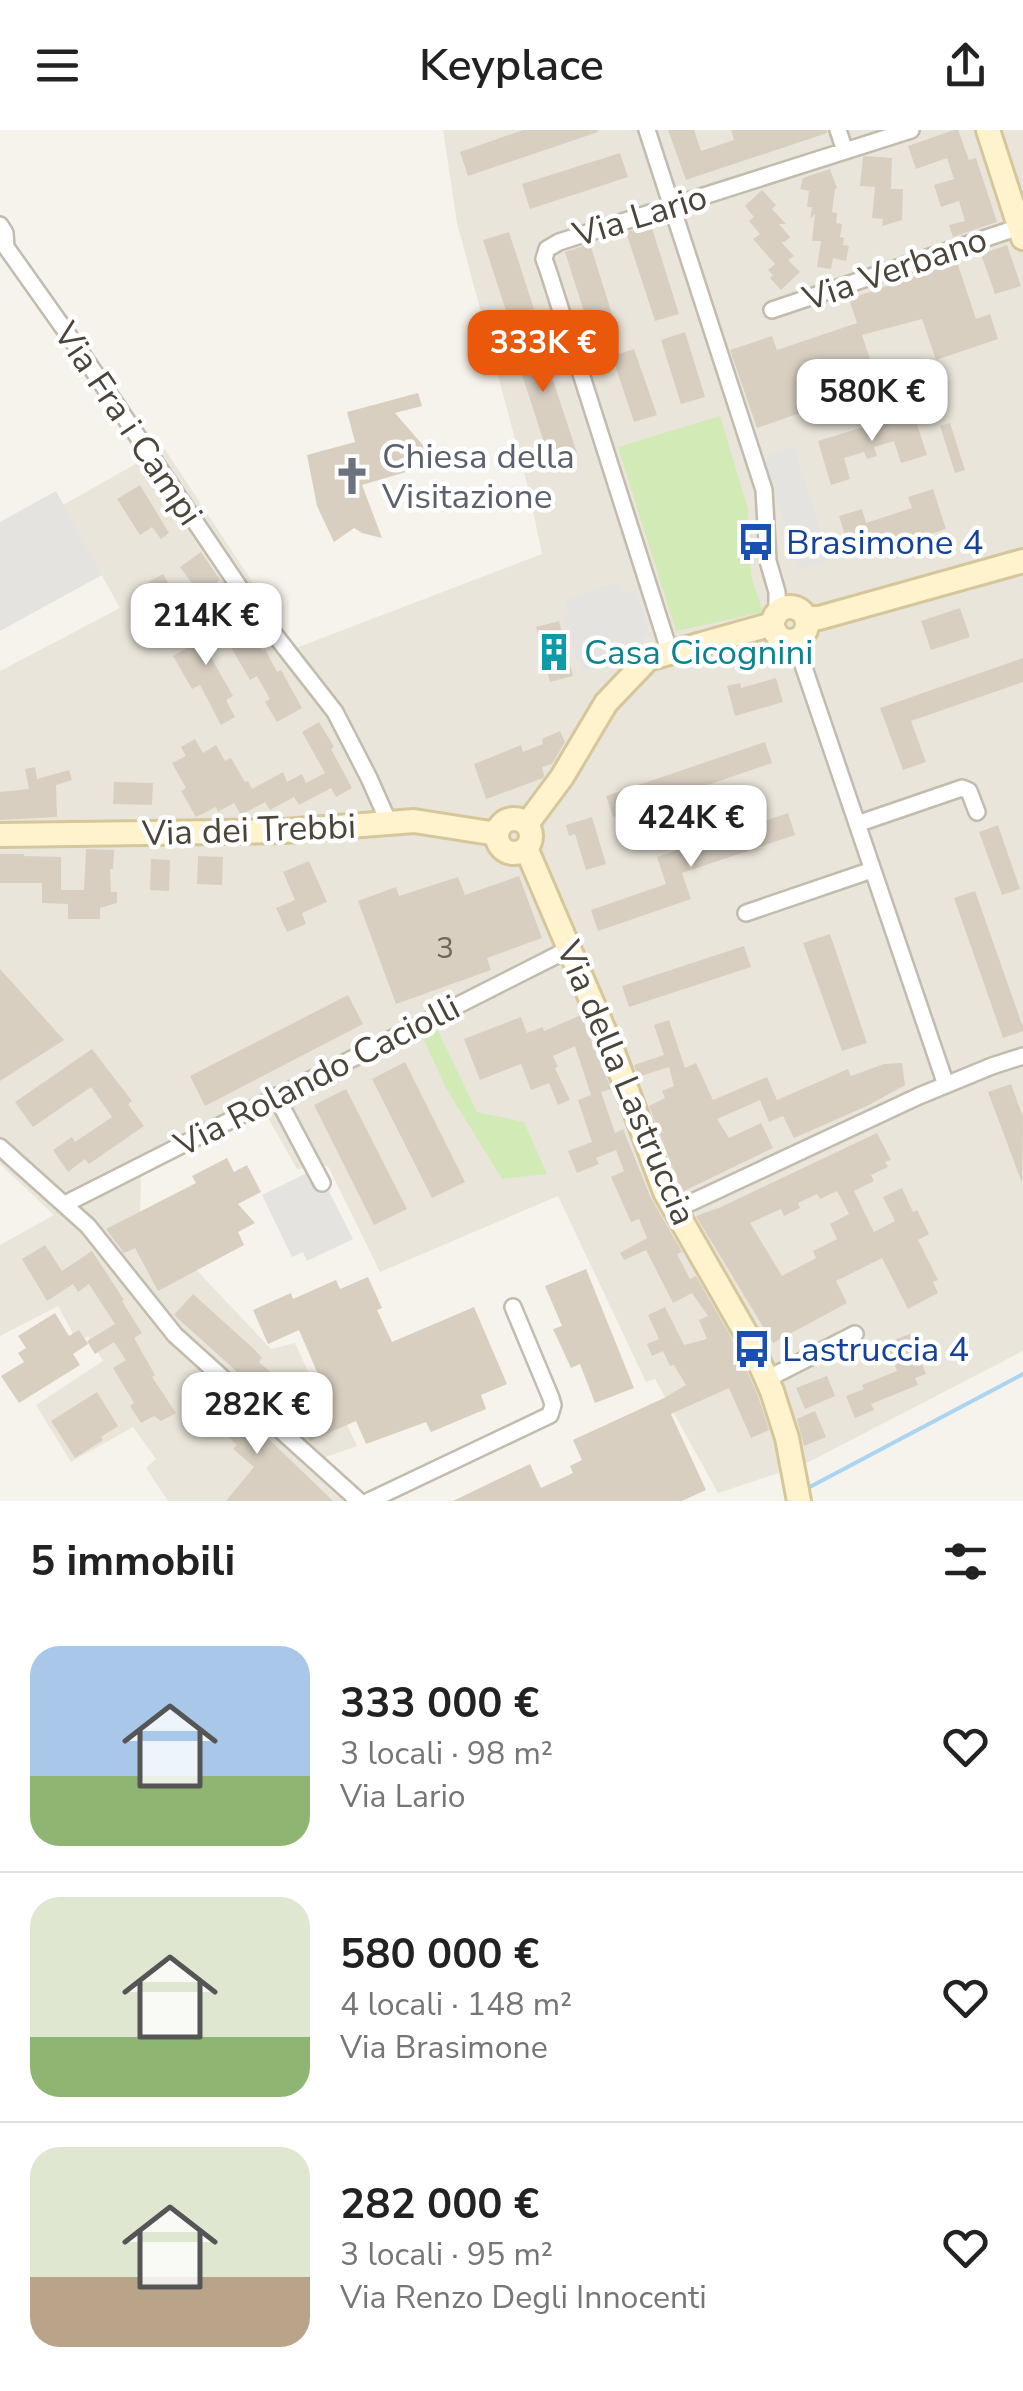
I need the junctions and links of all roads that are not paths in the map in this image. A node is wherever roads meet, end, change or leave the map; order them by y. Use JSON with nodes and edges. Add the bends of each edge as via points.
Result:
{"nodes":[{"id":1,"x":647,"y":130,"type":"edge"},
{"id":2,"x":838,"y":130,"type":"edge"},
{"id":3,"x":911,"y":130,"type":"edge"},
{"id":4,"x":988,"y":130,"type":"edge"},
{"id":5,"x":845,"y":151,"type":"junction"},
{"id":6,"x":1016,"y":198,"type":"edge"},
{"id":7,"x":671,"y":206,"type":"junction"},
{"id":8,"x":0,"y":225,"type":"edge"},
{"id":9,"x":1021,"y":233,"type":"edge"},
{"id":10,"x":772,"y":310,"type":"dead end"},
{"id":11,"x":1023,"y":561,"type":"edge"},
{"id":12,"x":790,"y":624,"type":"junction"},
{"id":13,"x":670,"y":654,"type":"junction"},
{"id":14,"x":977,"y":812,"type":"dead end"},
{"id":15,"x":389,"y":824,"type":"junction"},
{"id":16,"x":857,"y":824,"type":"junction"},
{"id":17,"x":0,"y":835,"type":"edge"},
{"id":18,"x":526,"y":836,"type":"junction"},
{"id":19,"x":872,"y":870,"type":"junction"},
{"id":20,"x":746,"y":913,"type":"dead end"},
{"id":21,"x":569,"y":949,"type":"junction"},
{"id":22,"x":1023,"y":1056,"type":"edge"},
{"id":23,"x":946,"y":1085,"type":"junction"},
{"id":24,"x":276,"y":1096,"type":"junction"},
{"id":25,"x":0,"y":1147,"type":"edge"},
{"id":26,"x":322,"y":1183,"type":"dead end"},
{"id":27,"x":65,"y":1204,"type":"junction"},
{"id":28,"x":675,"y":1210,"type":"junction"},
{"id":29,"x":513,"y":1307,"type":"dead end"},
{"id":30,"x":855,"y":1334,"type":"dead end"},
{"id":31,"x":767,"y":1378,"type":"junction"},
{"id":32,"x":797,"y":1491,"type":"edge"},
{"id":33,"x":359,"y":1501,"type":"edge"},
{"id":34,"x":369,"y":1501,"type":"edge"}],
"edges":[{"from":1,"to":7,"type":"street"},
{"from":2,"to":5,"type":"street"},
{"from":3,"to":5,"type":"street","name":"Via Lario"},
{"from":4,"to":6,"type":"street"},
{"from":5,"to":7,"type":"street","name":"Via Lario"},
{"from":6,"to":9,"type":"street"},
{"from":7,"to":12,"type":"street","via":[[764,490],[768,561]]},
{"from":7,"to":13,"type":"street","name":"Via Lario","via":[[559,242],[544,258]]},
{"from":8,"to":15,"type":"street","name":"Via Fra i Campi","via":[[6,246],[250,603],[334,712]]},
{"from":9,"to":10,"type":"street","name":"Via Verbano"},
{"from":11,"to":12,"type":"street"},
{"from":12,"to":13,"type":"street"},
{"from":12,"to":16,"type":"street"},
{"from":13,"to":18,"type":"street","via":[[648,659],[606,703]]},
{"from":14,"to":16,"type":"street","via":[[962,788]]},
{"from":15,"to":17,"type":"street","name":"Via dei Trebbi"},
{"from":15,"to":18,"type":"street","name":"Via dei Trebbi","via":[[414,821],[497,834],[501,847],[514,853]]},
{"from":16,"to":19,"type":"street"},
{"from":18,"to":21,"type":"street","name":"Via della Lastruccia"},
{"from":19,"to":20,"type":"street"},
{"from":19,"to":23,"type":"street"},
{"from":21,"to":24,"type":"street","name":"Via Rolando Caciolli"},
{"from":21,"to":28,"type":"street","name":"Via della Lastruccia"},
{"from":22,"to":23,"type":"street"},
{"from":23,"to":28,"type":"street"},
{"from":24,"to":26,"type":"street"},
{"from":24,"to":27,"type":"street","name":"Via Rolando Caciolli"},
{"from":25,"to":27,"type":"street"},
{"from":27,"to":33,"type":"street","via":[[174,1334]]},
{"from":28,"to":31,"type":"street","name":"Via della Lastruccia"},
{"from":29,"to":34,"type":"street","via":[[551,1398],[550,1415]]},
{"from":30,"to":31,"type":"street"},
{"from":31,"to":32,"type":"street","name":"Via della Lastruccia"}]}
